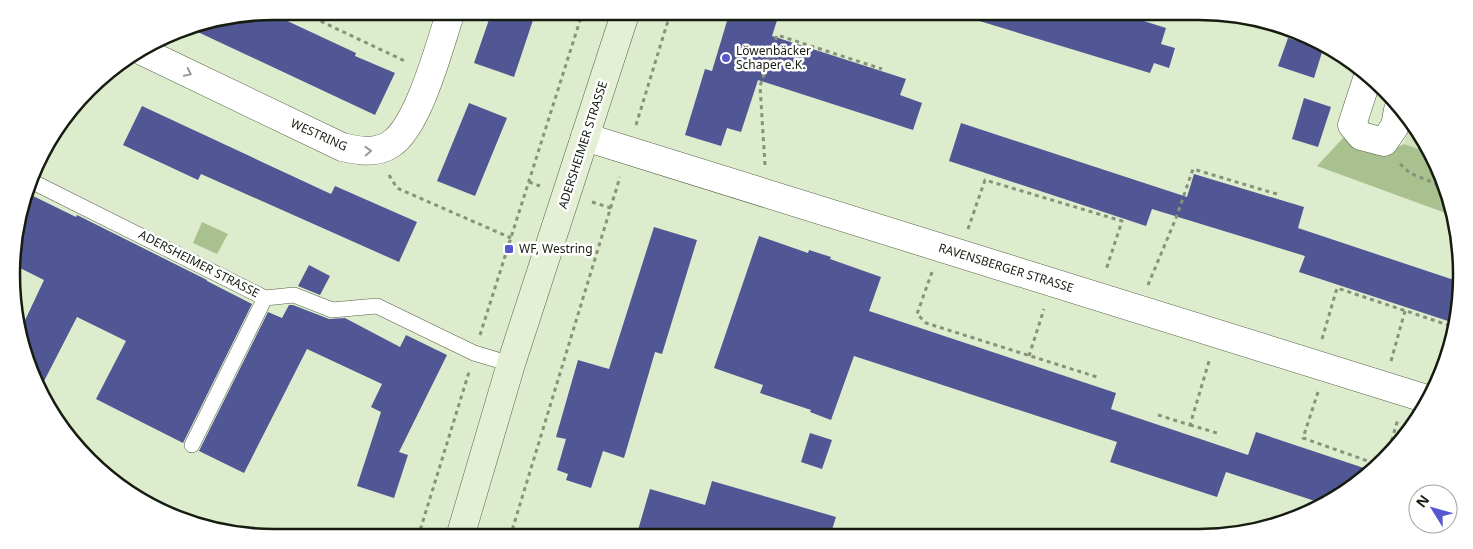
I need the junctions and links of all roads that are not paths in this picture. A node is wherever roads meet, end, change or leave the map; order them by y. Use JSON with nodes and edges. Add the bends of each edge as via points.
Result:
{"nodes":[{"id":1,"x":448,"y":20,"type":"edge"},
{"id":2,"x":623,"y":20,"type":"edge"},
{"id":3,"x":148,"y":54,"type":"edge"},
{"id":4,"x":1367,"y":84,"type":"edge"},
{"id":5,"x":1397,"y":116,"type":"edge"},
{"id":6,"x":586,"y":137,"type":"junction"},
{"id":7,"x":37,"y":184,"type":"edge"},
{"id":8,"x":265,"y":298,"type":"junction"},
{"id":9,"x":511,"y":364,"type":"junction"},
{"id":10,"x":1406,"y":392,"type":"edge"},
{"id":11,"x":192,"y":445,"type":"dead end"},
{"id":12,"x":462,"y":529,"type":"edge"}],
"edges":[{"from":3,"to":1,"type":"street","name":"WESTRING","one_way":true,"via":[[342,147],[376,151],[391,144],[404,132],[417,110]]},
{"from":2,"to":6,"type":"main road","name":"ADERSHEIMER STRASSE"},
{"from":4,"to":5,"type":"street","via":[[1352,125],[1361,136],[1384,142],[1395,126]]},
{"from":6,"to":9,"type":"main road","name":"ADERSHEIMER STRASSE"},
{"from":6,"to":10,"type":"street","name":"RAVENSBERGER STRASSE"},
{"from":7,"to":8,"type":"lane","name":"ADERSHEIMER STRASSE"},
{"from":8,"to":9,"type":"lane","name":"ADERSHEIMER STRASSE","via":[[294,295],[332,310],[377,306],[474,353]]},
{"from":8,"to":11,"type":"lane"},
{"from":9,"to":12,"type":"main road","name":"ADERSHEIMER STRASSE"}]}
